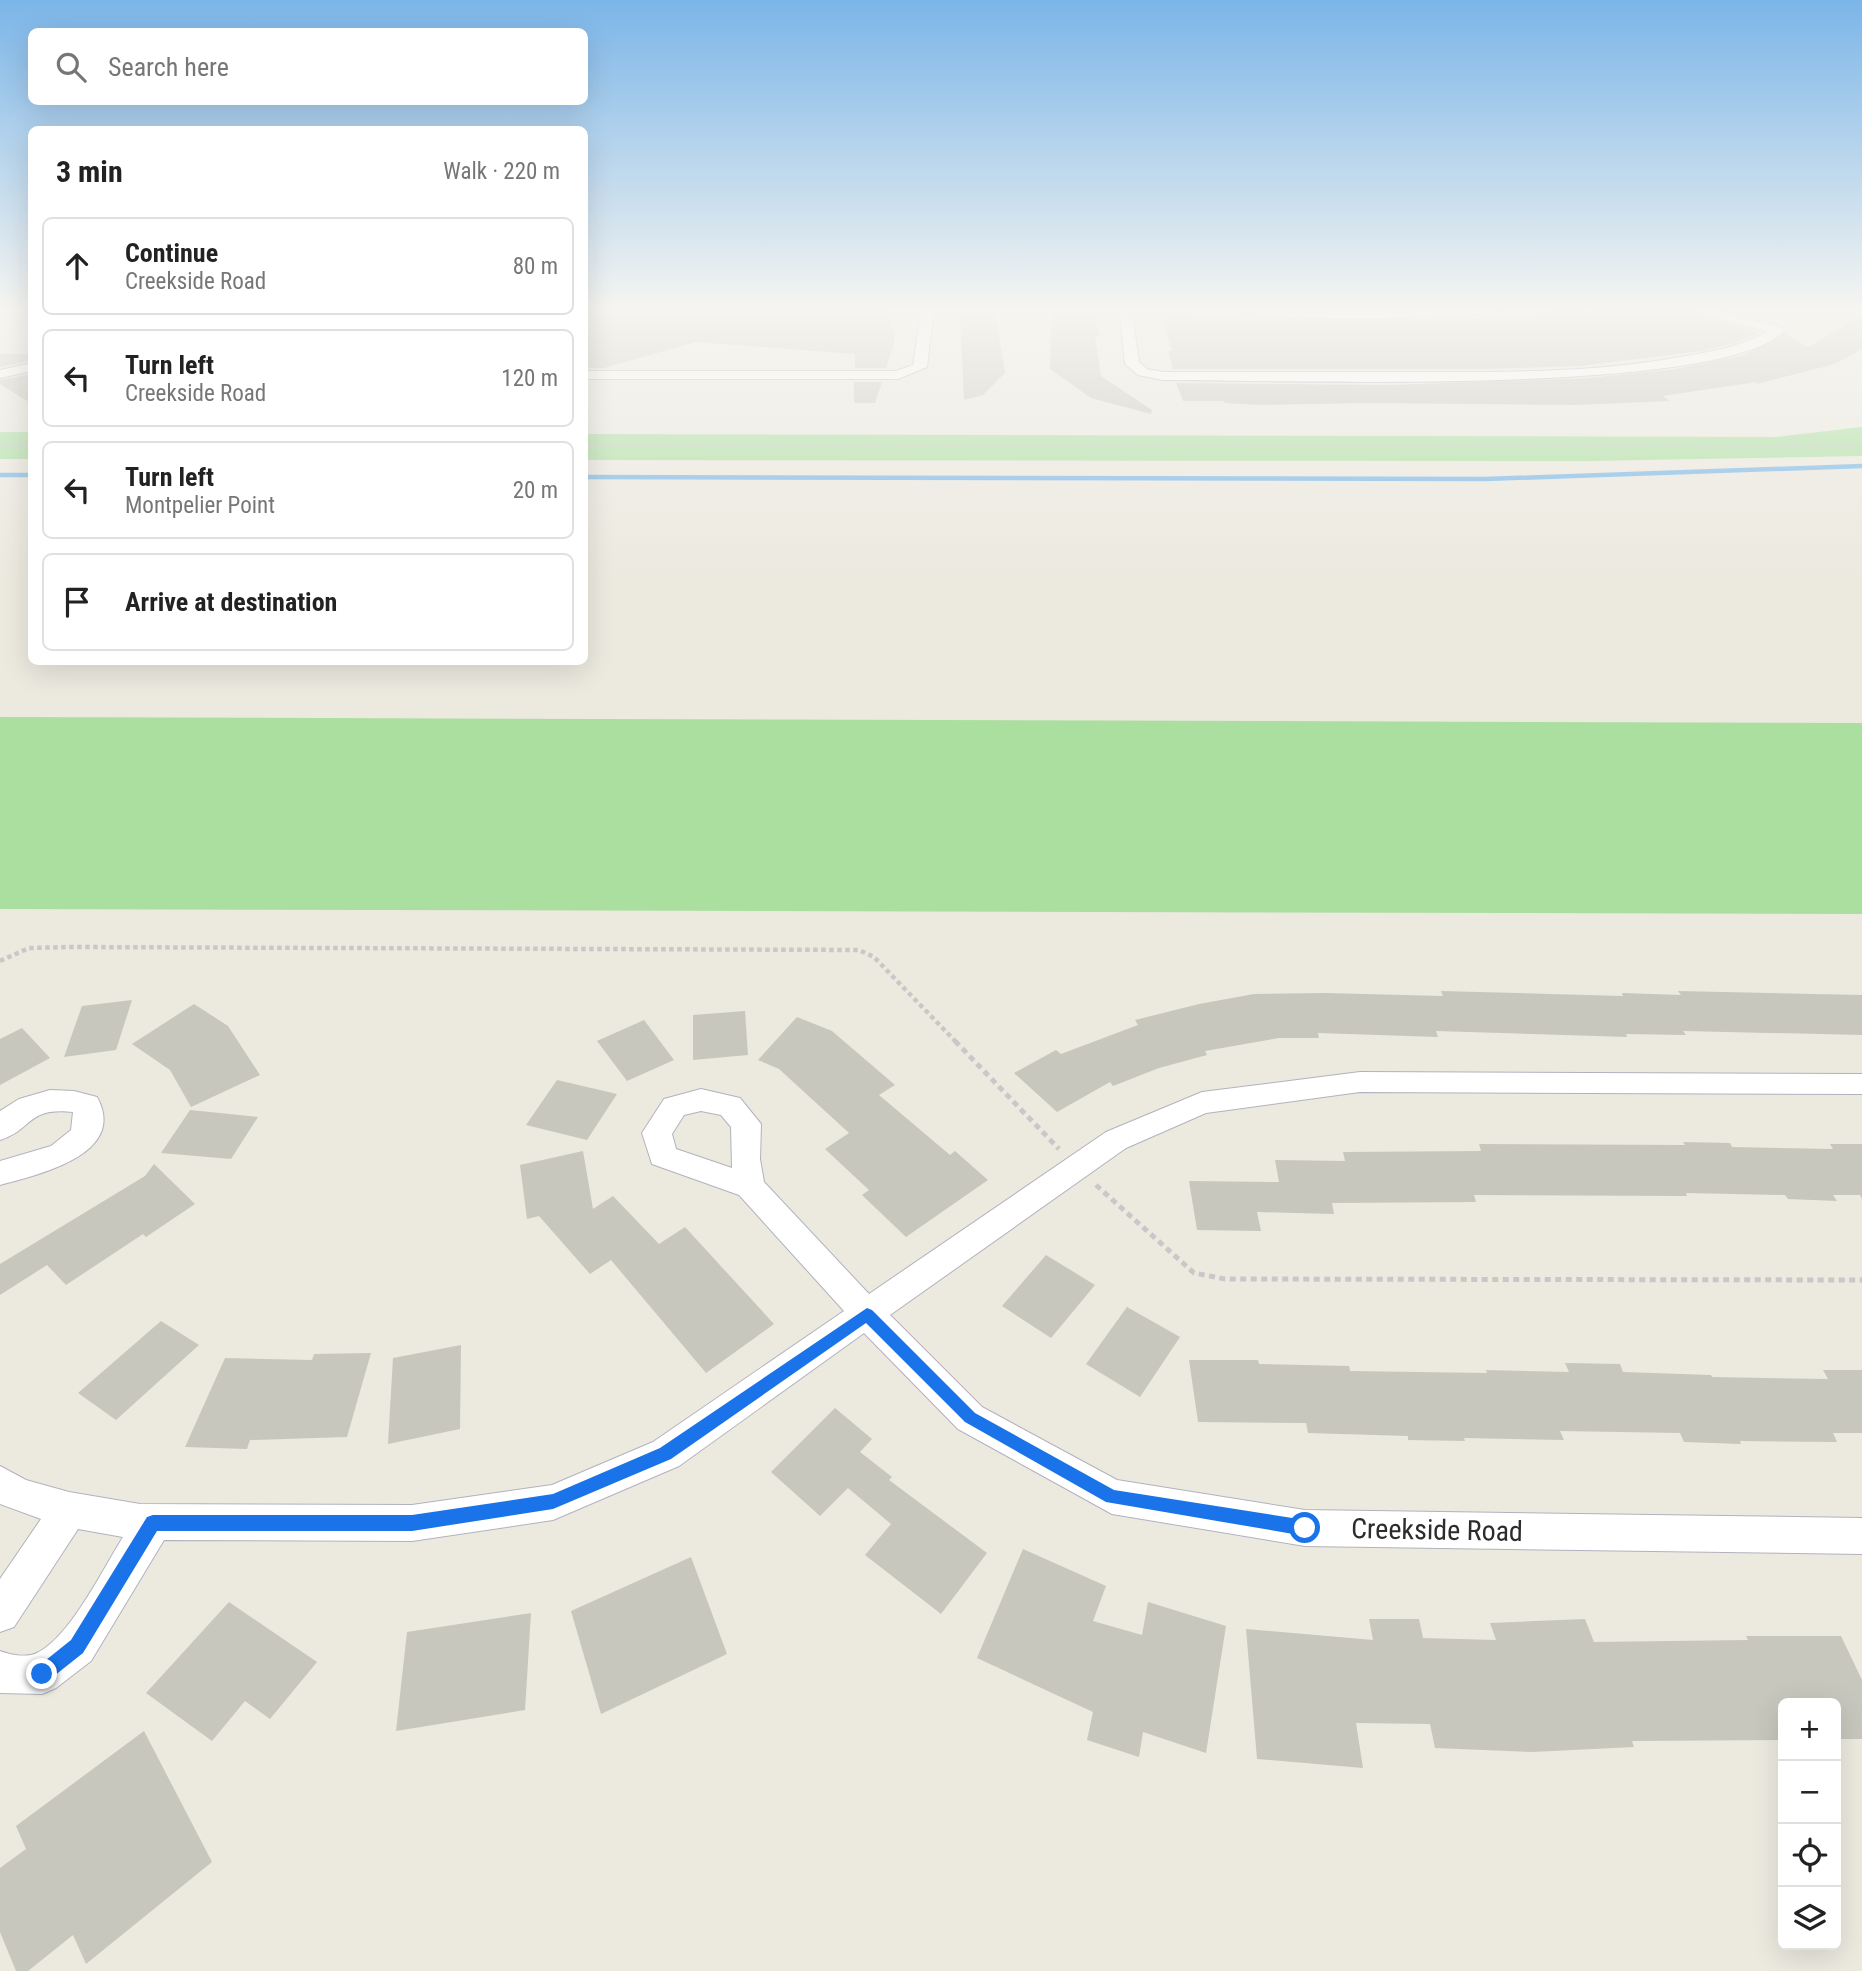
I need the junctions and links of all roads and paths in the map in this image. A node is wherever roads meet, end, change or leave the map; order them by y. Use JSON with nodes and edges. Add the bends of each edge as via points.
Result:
{"nodes":[{"id":1,"x":0,"y":446,"type":"edge"},
{"id":2,"x":28,"y":446,"type":"edge"},
{"id":3,"x":588,"y":446,"type":"edge"},
{"id":4,"x":1862,"y":447,"type":"edge"},
{"id":5,"x":0,"y":961,"type":"edge"},
{"id":6,"x":1862,"y":1084,"type":"edge"},
{"id":7,"x":0,"y":1129,"type":"edge"},
{"id":8,"x":1076,"y":1166,"type":"junction"},
{"id":9,"x":0,"y":1173,"type":"edge"},
{"id":10,"x":750,"y":1187,"type":"dead end"},
{"id":11,"x":1862,"y":1280,"type":"edge"},
{"id":12,"x":867,"y":1314,"type":"junction"},
{"id":13,"x":0,"y":1483,"type":"edge"},
{"id":14,"x":69,"y":1510,"type":"junction"},
{"id":15,"x":153,"y":1523,"type":"junction"},
{"id":16,"x":1862,"y":1536,"type":"edge"},
{"id":17,"x":0,"y":1613,"type":"edge"},
{"id":18,"x":0,"y":1671,"type":"edge"}],
"edges":[{"from":1,"to":2,"type":"path"},
{"from":3,"to":4,"type":"path"},
{"from":5,"to":8,"type":"path","via":[[29,948],[70,947],[859,950],[874,957]]},
{"from":6,"to":8,"type":"street","via":[[1360,1082],[1202,1103],[1116,1140]]},
{"from":7,"to":9,"type":"street","via":[[34,1103],[66,1098],[86,1105],[90,1118],[83,1139],[61,1155]]},
{"from":8,"to":11,"type":"path","via":[[1194,1273],[1225,1279]]},
{"from":8,"to":12,"type":"street"},
{"from":10,"to":12,"type":"street"},
{"from":12,"to":15,"type":"street","via":[[666,1454],[553,1502],[412,1523]]},
{"from":12,"to":16,"type":"street","name":"Creekside Road","via":[[970,1418],[1112,1497],[1305,1528]]},
{"from":13,"to":14,"type":"street","via":[[17,1495]]},
{"from":14,"to":15,"type":"street"},
{"from":14,"to":17,"type":"street"},
{"from":15,"to":18,"type":"street","via":[[77,1647],[42,1674],[4,1675]]}]}
